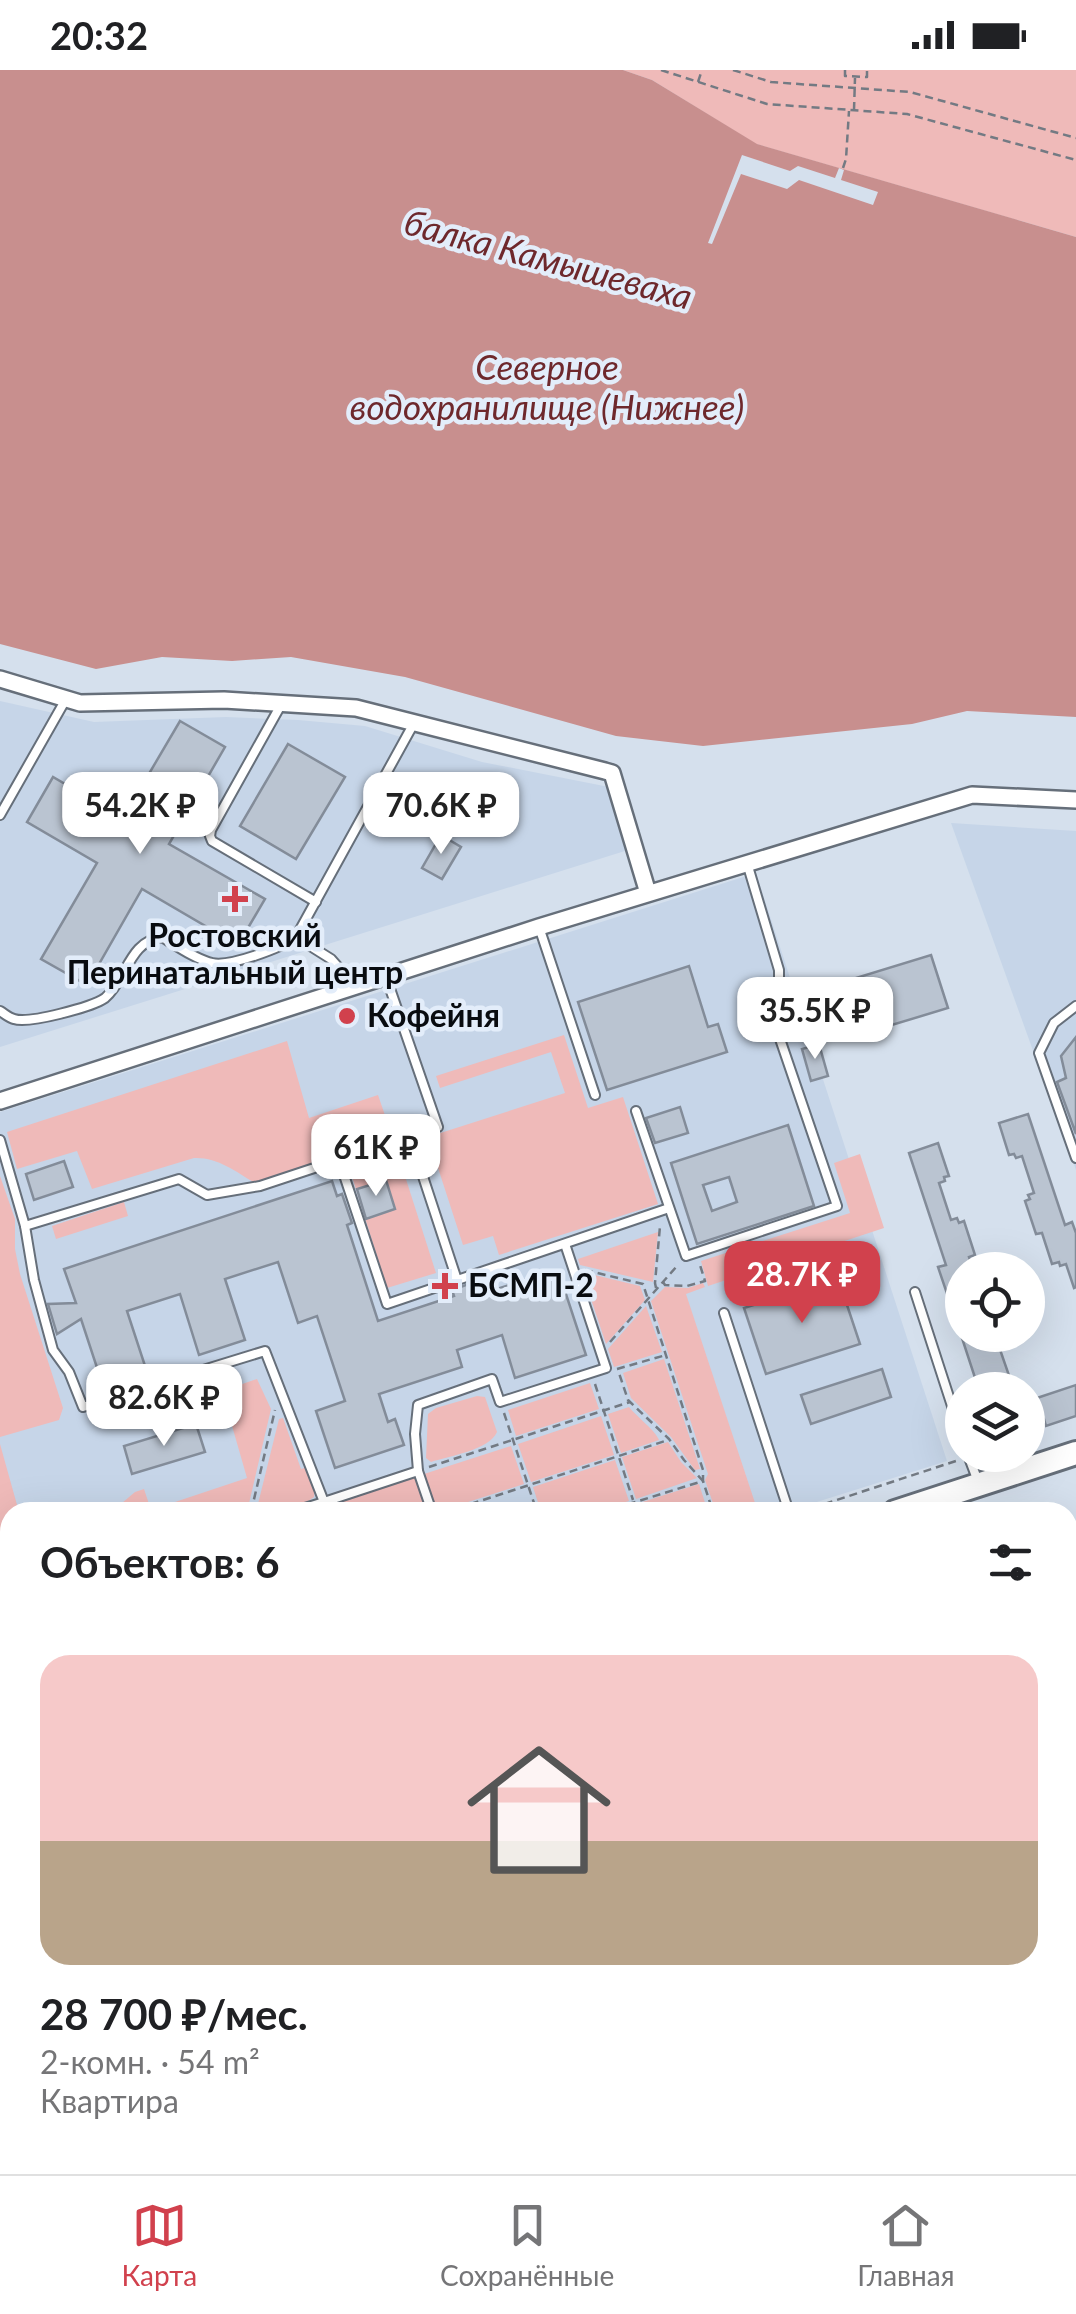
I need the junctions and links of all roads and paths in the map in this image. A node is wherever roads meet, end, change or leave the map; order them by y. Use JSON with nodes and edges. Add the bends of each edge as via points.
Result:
{"nodes":[{"id":1,"x":661,"y":70,"type":"edge"},
{"id":2,"x":702,"y":70,"type":"edge"},
{"id":3,"x":732,"y":70,"type":"edge"},
{"id":4,"x":845,"y":70,"type":"edge"},
{"id":5,"x":867,"y":70,"type":"edge"},
{"id":6,"x":856,"y":76,"type":"junction"},
{"id":7,"x":698,"y":82,"type":"junction"},
{"id":8,"x":855,"y":88,"type":"junction"},
{"id":9,"x":852,"y":110,"type":"junction"},
{"id":10,"x":1076,"y":138,"type":"edge"},
{"id":11,"x":1076,"y":160,"type":"edge"},
{"id":12,"x":842,"y":168,"type":"dead end"},
{"id":13,"x":0,"y":679,"type":"edge"},
{"id":14,"x":66,"y":700,"type":"junction"},
{"id":15,"x":282,"y":703,"type":"junction"},
{"id":16,"x":414,"y":723,"type":"junction"},
{"id":17,"x":1076,"y":800,"type":"edge"},
{"id":18,"x":0,"y":815,"type":"edge"},
{"id":19,"x":747,"y":863,"type":"junction"},
{"id":20,"x":648,"y":893,"type":"junction"},
{"id":21,"x":316,"y":902,"type":"junction"},
{"id":22,"x":539,"y":927,"type":"junction"},
{"id":23,"x":296,"y":938,"type":"junction"},
{"id":24,"x":386,"y":977,"type":"junction"},
{"id":25,"x":355,"y":987,"type":"junction"},
{"id":26,"x":1076,"y":1006,"type":"edge"},
{"id":27,"x":0,"y":1011,"type":"edge"},
{"id":28,"x":595,"y":1094,"type":"dead end"},
{"id":29,"x":0,"y":1102,"type":"edge"},
{"id":30,"x":636,"y":1111,"type":"dead end"},
{"id":31,"x":410,"y":1137,"type":"junction"},
{"id":32,"x":0,"y":1140,"type":"edge"},
{"id":33,"x":1076,"y":1158,"type":"edge"},
{"id":34,"x":339,"y":1160,"type":"junction"},
{"id":35,"x":665,"y":1210,"type":"junction"},
{"id":36,"x":25,"y":1226,"type":"junction"},
{"id":37,"x":564,"y":1244,"type":"junction"},
{"id":38,"x":691,"y":1255,"type":"junction"},
{"id":39,"x":574,"y":1271,"type":"junction"},
{"id":40,"x":457,"y":1280,"type":"junction"},
{"id":41,"x":664,"y":1282,"type":"junction"},
{"id":42,"x":657,"y":1289,"type":"junction"},
{"id":43,"x":915,"y":1292,"type":"dead end"},
{"id":44,"x":648,"y":1298,"type":"junction"},
{"id":45,"x":724,"y":1312,"type":"dead end"},
{"id":46,"x":600,"y":1349,"type":"junction"},
{"id":47,"x":666,"y":1354,"type":"junction"},
{"id":48,"x":606,"y":1368,"type":"junction"},
{"id":49,"x":617,"y":1369,"type":"junction"},
{"id":50,"x":591,"y":1373,"type":"junction"},
{"id":51,"x":945,"y":1385,"type":"edge"},
{"id":52,"x":280,"y":1390,"type":"junction"},
{"id":53,"x":500,"y":1402,"type":"junction"},
{"id":54,"x":630,"y":1402,"type":"junction"},
{"id":55,"x":603,"y":1411,"type":"junction"},
{"id":56,"x":513,"y":1439,"type":"junction"},
{"id":57,"x":670,"y":1439,"type":"junction"},
{"id":58,"x":1076,"y":1453,"type":"edge"},
{"id":59,"x":618,"y":1456,"type":"junction"},
{"id":60,"x":945,"y":1464,"type":"edge"},
{"id":61,"x":418,"y":1471,"type":"junction"},
{"id":62,"x":975,"y":1472,"type":"edge"},
{"id":63,"x":703,"y":1481,"type":"junction"},
{"id":64,"x":979,"y":1485,"type":"junction"},
{"id":65,"x":528,"y":1486,"type":"junction"},
{"id":66,"x":252,"y":1502,"type":"edge"},
{"id":67,"x":324,"y":1502,"type":"joint"},
{"id":68,"x":429,"y":1502,"type":"edge"},
{"id":69,"x":478,"y":1502,"type":"edge"},
{"id":70,"x":534,"y":1502,"type":"edge"},
{"id":71,"x":634,"y":1502,"type":"joint"},
{"id":72,"x":710,"y":1502,"type":"edge"},
{"id":73,"x":785,"y":1502,"type":"edge"},
{"id":74,"x":829,"y":1502,"type":"edge"},
{"id":75,"x":926,"y":1502,"type":"edge"}],
"edges":[{"from":1,"to":7,"type":"path"},
{"from":2,"to":7,"type":"path"},
{"from":3,"to":8,"type":"path","via":[[771,82]]},
{"from":4,"to":6,"type":"path","via":[[844,76]]},
{"from":5,"to":6,"type":"path"},
{"from":6,"to":8,"type":"path"},
{"from":7,"to":9,"type":"path","via":[[767,104]]},
{"from":8,"to":9,"type":"path"},
{"from":8,"to":10,"type":"path","via":[[910,92]]},
{"from":9,"to":11,"type":"path","via":[[907,114]]},
{"from":9,"to":12,"type":"path"},
{"from":13,"to":14,"type":"street"},
{"from":14,"to":15,"type":"street"},
{"from":14,"to":18,"type":"lane"},
{"from":15,"to":16,"type":"street","via":[[356,708]]},
{"from":15,"to":21,"type":"lane","via":[[210,836]]},
{"from":16,"to":20,"type":"street","via":[[612,773]]},
{"from":16,"to":21,"type":"lane"},
{"from":17,"to":19,"type":"street","via":[[972,795]]},
{"from":19,"to":20,"type":"street"},
{"from":19,"to":38,"type":"lane","via":[[779,970],[778,1036],[837,1206]]},
{"from":20,"to":22,"type":"street"},
{"from":21,"to":23,"type":"lane"},
{"from":22,"to":24,"type":"street"},
{"from":22,"to":28,"type":"lane"},
{"from":23,"to":25,"type":"lane","via":[[331,959]]},
{"from":23,"to":27,"type":"lane","via":[[216,964],[154,938],[141,944],[97,1002],[41,1019],[15,1020]]},
{"from":24,"to":25,"type":"street"},
{"from":24,"to":31,"type":"lane","via":[[438,1127]]},
{"from":25,"to":29,"type":"street"},
{"from":26,"to":33,"type":"lane","via":[[1054,1023],[1040,1053]]},
{"from":30,"to":35,"type":"lane"},
{"from":31,"to":34,"type":"lane"},
{"from":31,"to":40,"type":"lane"},
{"from":32,"to":36,"type":"lane"},
{"from":34,"to":36,"type":"lane","via":[[260,1186],[208,1194],[178,1179]]},
{"from":34,"to":40,"type":"lane","via":[[387,1304]]},
{"from":35,"to":37,"type":"lane"},
{"from":35,"to":38,"type":"lane"},
{"from":35,"to":42,"type":"path"},
{"from":36,"to":52,"type":"lane","via":[[54,1350],[83,1407],[264,1351]]},
{"from":37,"to":39,"type":"lane"},
{"from":37,"to":40,"type":"lane"},
{"from":38,"to":41,"type":"path"},
{"from":38,"to":41,"type":"path","via":[[705,1282]]},
{"from":39,"to":44,"type":"path","via":[[643,1284]]},
{"from":39,"to":46,"type":"lane"},
{"from":41,"to":42,"type":"path"},
{"from":42,"to":44,"type":"path"},
{"from":43,"to":51,"type":"lane"},
{"from":44,"to":46,"type":"path"},
{"from":44,"to":47,"type":"path"},
{"from":45,"to":73,"type":"lane"},
{"from":46,"to":48,"type":"lane"},
{"from":47,"to":49,"type":"path"},
{"from":47,"to":63,"type":"path"},
{"from":48,"to":49,"type":"path"},
{"from":48,"to":50,"type":"lane"},
{"from":49,"to":54,"type":"path"},
{"from":50,"to":53,"type":"lane"},
{"from":50,"to":55,"type":"path"},
{"from":52,"to":66,"type":"path"},
{"from":52,"to":67,"type":"lane"},
{"from":53,"to":56,"type":"path"},
{"from":53,"to":61,"type":"lane","via":[[492,1379],[418,1405]]},
{"from":54,"to":55,"type":"path"},
{"from":54,"to":57,"type":"path"},
{"from":55,"to":56,"type":"path"},
{"from":55,"to":59,"type":"path"},
{"from":56,"to":61,"type":"path"},
{"from":56,"to":65,"type":"path"},
{"from":57,"to":59,"type":"path"},
{"from":57,"to":63,"type":"path"},
{"from":58,"to":64,"type":"main road"},
{"from":59,"to":65,"type":"path"},
{"from":59,"to":71,"type":"path"},
{"from":60,"to":74,"type":"path"},
{"from":61,"to":67,"type":"lane"},
{"from":61,"to":68,"type":"lane"},
{"from":62,"to":64,"type":"lane"},
{"from":63,"to":71,"type":"path"},
{"from":63,"to":72,"type":"path"},
{"from":64,"to":75,"type":"main road"},
{"from":65,"to":69,"type":"path"},
{"from":65,"to":70,"type":"path"}]}
